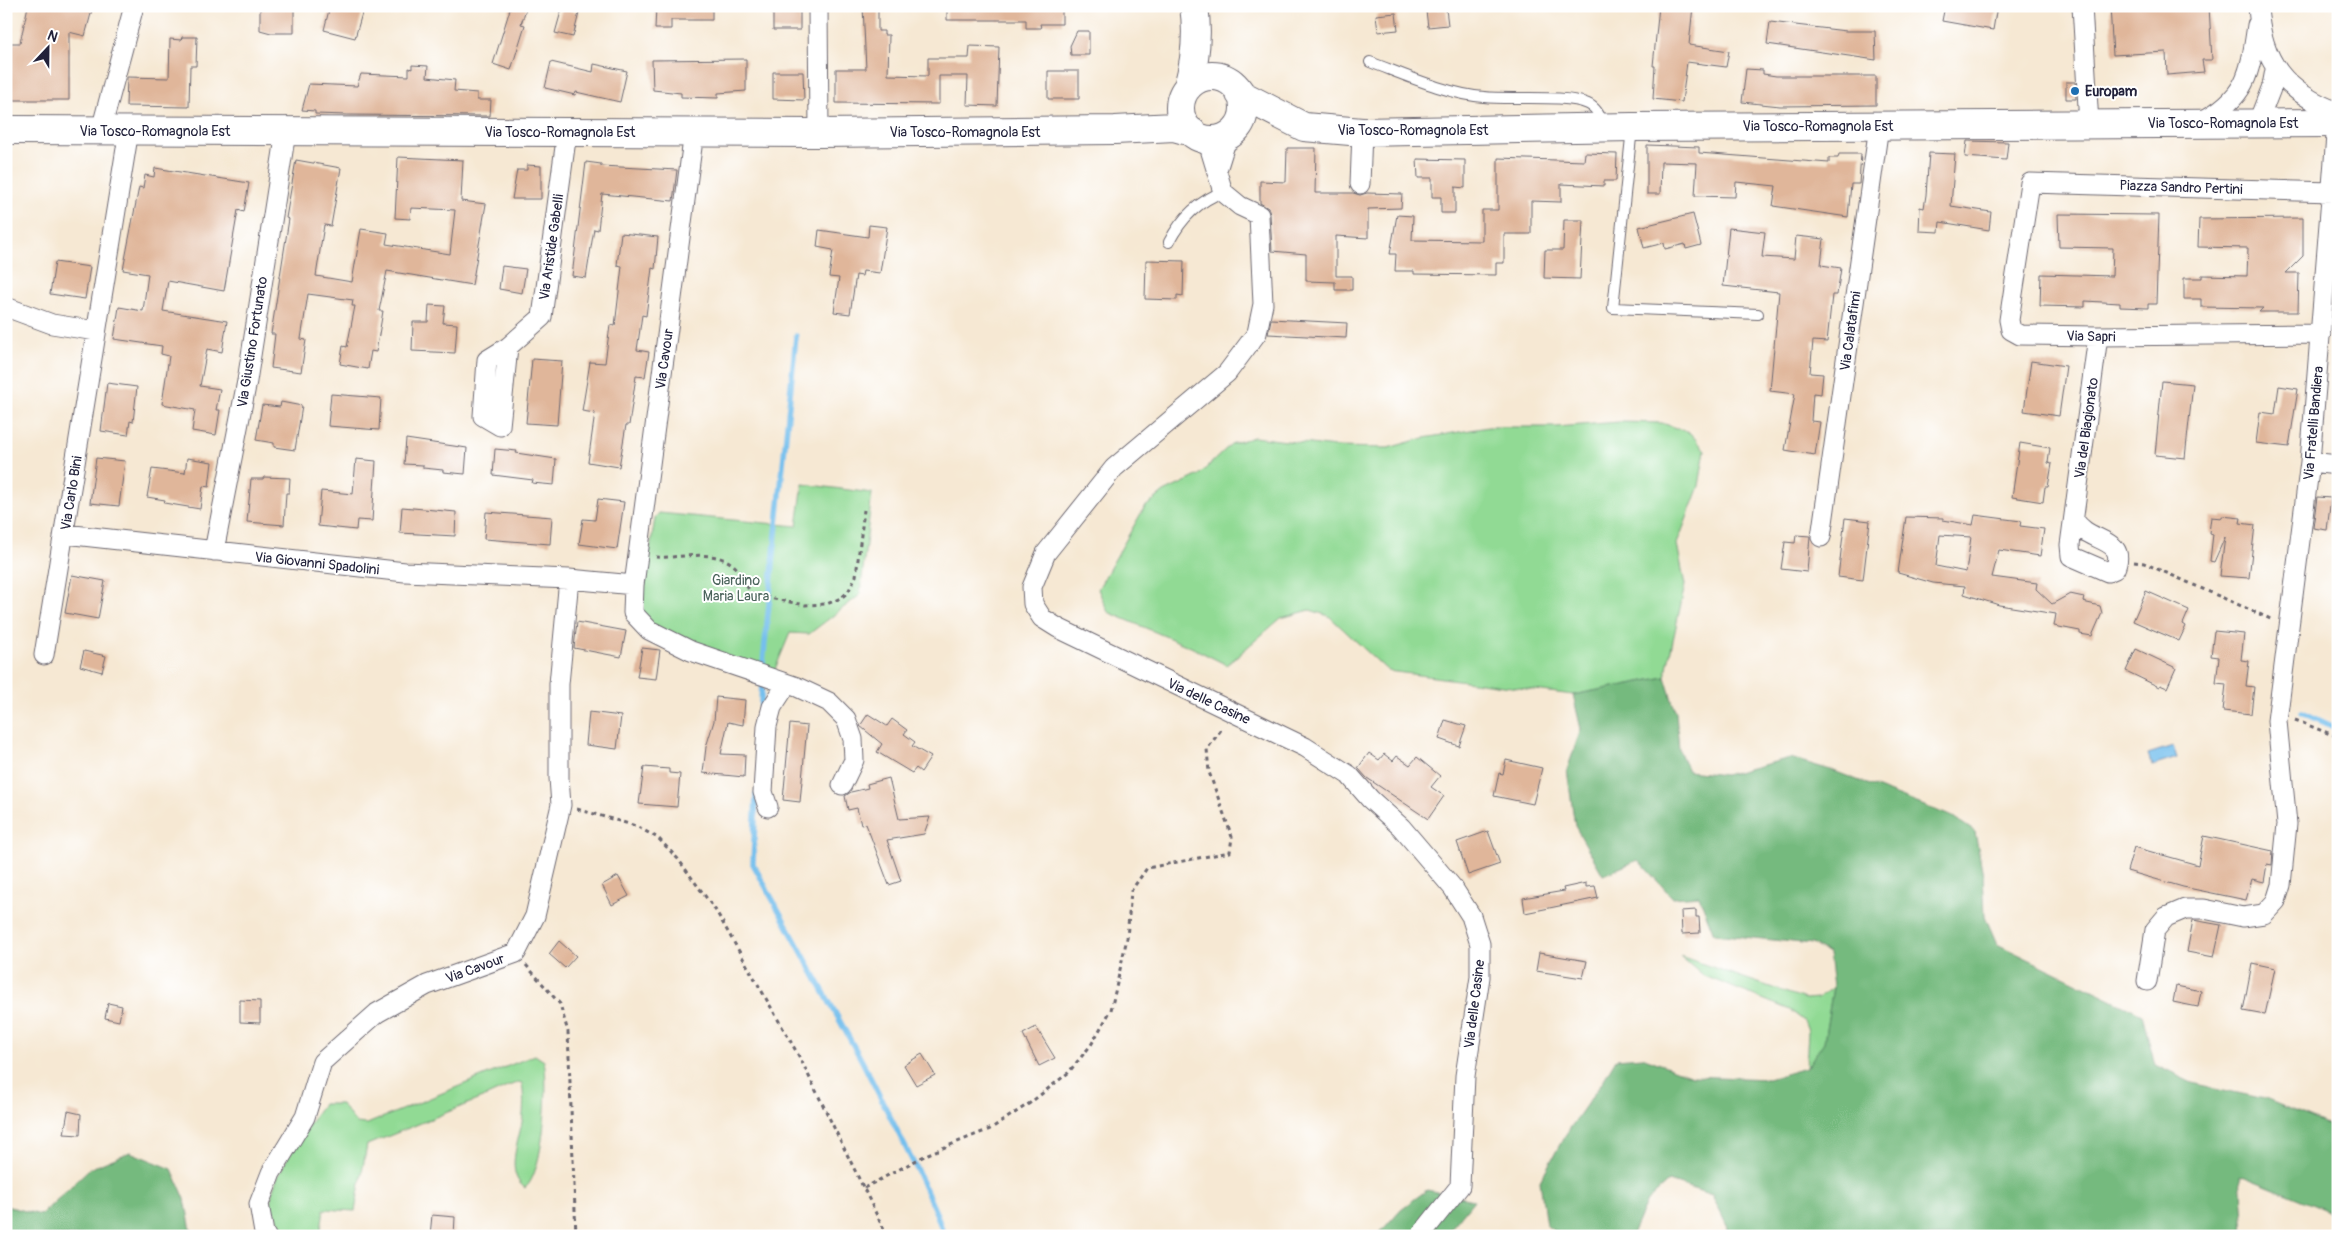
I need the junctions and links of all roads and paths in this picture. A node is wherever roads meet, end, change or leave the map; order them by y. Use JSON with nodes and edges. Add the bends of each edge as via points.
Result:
{"nodes":[{"id":1,"x":134,"y":6,"type":"edge"},
{"id":2,"x":818,"y":6,"type":"edge"},
{"id":3,"x":2082,"y":6,"type":"edge"},
{"id":4,"x":2258,"y":12,"type":"edge"},
{"id":5,"x":1195,"y":14,"type":"edge"},
{"id":6,"x":1370,"y":62,"type":"dead end"},
{"id":7,"x":2275,"y":70,"type":"junction"},
{"id":8,"x":2248,"y":75,"type":"junction"},
{"id":9,"x":1231,"y":86,"type":"junction"},
{"id":10,"x":1186,"y":91,"type":"junction"},
{"id":11,"x":2338,"y":112,"type":"edge"},
{"id":12,"x":2200,"y":122,"type":"junction"},
{"id":13,"x":2258,"y":122,"type":"junction"},
{"id":14,"x":2338,"y":123,"type":"edge"},
{"id":15,"x":2089,"y":124,"type":"junction"},
{"id":16,"x":1299,"y":125,"type":"junction"},
{"id":17,"x":1879,"y":126,"type":"junction"},
{"id":18,"x":1632,"y":127,"type":"junction"},
{"id":19,"x":1605,"y":128,"type":"junction"},
{"id":20,"x":6,"y":130,"type":"edge"},
{"id":21,"x":101,"y":130,"type":"junction"},
{"id":22,"x":129,"y":130,"type":"junction"},
{"id":23,"x":1114,"y":130,"type":"junction"},
{"id":24,"x":286,"y":132,"type":"junction"},
{"id":25,"x":567,"y":132,"type":"junction"},
{"id":26,"x":694,"y":132,"type":"junction"},
{"id":27,"x":1362,"y":132,"type":"junction"},
{"id":28,"x":819,"y":133,"type":"junction"},
{"id":29,"x":1214,"y":134,"type":"junction"},
{"id":30,"x":1360,"y":184,"type":"dead end"},
{"id":31,"x":2030,"y":184,"type":"joint"},
{"id":32,"x":1223,"y":192,"type":"junction"},
{"id":33,"x":2332,"y":192,"type":"junction"},
{"id":34,"x":1168,"y":242,"type":"dead end"},
{"id":35,"x":6,"y":307,"type":"edge"},
{"id":36,"x":1758,"y":314,"type":"dead end"},
{"id":37,"x":96,"y":331,"type":"junction"},
{"id":38,"x":2320,"y":334,"type":"junction"},
{"id":39,"x":2098,"y":336,"type":"junction"},
{"id":40,"x":508,"y":347,"type":"dead end"},
{"id":41,"x":2310,"y":462,"type":"junction"},
{"id":42,"x":2338,"y":465,"type":"edge"},
{"id":43,"x":864,"y":510,"type":"dead end"},
{"id":44,"x":2074,"y":520,"type":"junction"},
{"id":45,"x":65,"y":534,"type":"junction"},
{"id":46,"x":1821,"y":537,"type":"dead end"},
{"id":47,"x":214,"y":551,"type":"junction"},
{"id":48,"x":638,"y":555,"type":"junction"},
{"id":49,"x":2119,"y":561,"type":"junction"},
{"id":50,"x":569,"y":579,"type":"junction"},
{"id":51,"x":634,"y":585,"type":"junction"},
{"id":52,"x":2289,"y":627,"type":"junction"},
{"id":53,"x":44,"y":654,"type":"dead end"},
{"id":54,"x":771,"y":678,"type":"junction"},
{"id":55,"x":1234,"y":712,"type":"junction"},
{"id":56,"x":2277,"y":717,"type":"junction"},
{"id":57,"x":2338,"y":738,"type":"edge"},
{"id":58,"x":842,"y":785,"type":"dead end"},
{"id":59,"x":562,"y":805,"type":"junction"},
{"id":60,"x":768,"y":807,"type":"dead end"},
{"id":61,"x":516,"y":953,"type":"junction"},
{"id":62,"x":2148,"y":981,"type":"dead end"},
{"id":63,"x":864,"y":1188,"type":"junction"},
{"id":64,"x":266,"y":1236,"type":"edge"},
{"id":65,"x":576,"y":1236,"type":"edge"},
{"id":66,"x":887,"y":1236,"type":"edge"},
{"id":67,"x":1420,"y":1236,"type":"edge"}],
"edges":[{"from":1,"to":21,"type":"street"},
{"from":2,"to":28,"type":"street"},
{"from":3,"to":15,"type":"street"},
{"from":4,"to":7,"type":"street"},
{"from":4,"to":8,"type":"street"},
{"from":5,"to":9,"type":"main road"},
{"from":5,"to":10,"type":"main road","via":[[1193,69]]},
{"from":6,"to":19,"type":"lane","via":[[1460,94],[1569,100],[1588,104],[1599,112]]},
{"from":7,"to":11,"type":"street","via":[[2302,95]]},
{"from":7,"to":13,"type":"street"},
{"from":8,"to":12,"type":"street","via":[[2228,104]]},
{"from":8,"to":13,"type":"street","via":[[2251,106]]},
{"from":9,"to":10,"type":"main road","name":"Via Tosco-Romagnola Est","via":[[1200,78]]},
{"from":9,"to":16,"type":"main road","name":"Via Tosco-Romagnola Est"},
{"from":9,"to":29,"type":"main road","via":[[1243,114]]},
{"from":10,"to":23,"type":"main road","name":"Via Tosco-Romagnola Est","via":[[1158,110]]},
{"from":10,"to":29,"type":"main road","via":[[1181,102],[1182,117]]},
{"from":12,"to":13,"type":"main road","name":"Via Tosco-Romagnola Est"},
{"from":12,"to":15,"type":"main road","name":"Via Tosco-Romagnola Est"},
{"from":13,"to":14,"type":"main road","name":"Via Tosco-Romagnola Est"},
{"from":14,"to":33,"type":"street","name":"Via Fratelli Bandiera"},
{"from":15,"to":17,"type":"main road","name":"Via Tosco-Romagnola Est"},
{"from":16,"to":27,"type":"main road","name":"Via Tosco-Romagnola Est"},
{"from":16,"to":29,"type":"main road","name":"Via Tosco-Romagnola Est","via":[[1259,123]]},
{"from":17,"to":18,"type":"main road","name":"Via Tosco-Romagnola Est"},
{"from":17,"to":46,"type":"street","name":"Via Calatafimi"},
{"from":18,"to":19,"type":"main road","name":"Via Tosco-Romagnola Est"},
{"from":18,"to":36,"type":"lane","via":[[1613,308]]},
{"from":19,"to":27,"type":"main road","name":"Via Tosco-Romagnola Est"},
{"from":20,"to":21,"type":"main road","name":"Via Tosco-Romagnola Est"},
{"from":21,"to":22,"type":"main road","name":"Via Tosco-Romagnola Est"},
{"from":22,"to":24,"type":"main road","name":"Via Tosco-Romagnola Est"},
{"from":22,"to":37,"type":"street","name":"Via Carlo Bini"},
{"from":23,"to":28,"type":"main road","name":"Via Tosco-Romagnola Est"},
{"from":23,"to":29,"type":"main road","name":"Via Tosco-Romagnola Est","via":[[1174,127]]},
{"from":24,"to":25,"type":"main road","name":"Via Tosco-Romagnola Est"},
{"from":24,"to":47,"type":"street","name":"Via Giustino Fortunato","via":[[247,381]]},
{"from":25,"to":26,"type":"main road","name":"Via Tosco-Romagnola Est"},
{"from":25,"to":40,"type":"street","name":"Via Aristide Gabelli","via":[[542,317]]},
{"from":26,"to":28,"type":"main road","name":"Via Tosco-Romagnola Est"},
{"from":26,"to":48,"type":"street","name":"Via Cavour"},
{"from":27,"to":30,"type":"street"},
{"from":29,"to":32,"type":"street","via":[[1210,149]]},
{"from":31,"to":33,"type":"street","name":"Piazza Sandro Pertini"},
{"from":31,"to":39,"type":"street","name":"Via Sapri","via":[[2009,320],[2011,330],[2020,334]]},
{"from":32,"to":34,"type":"lane","via":[[1194,208],[1178,224]]},
{"from":32,"to":55,"type":"street","name":"Via delle Casine","via":[[1240,206],[1259,215],[1263,304],[1257,334],[1228,373],[1114,468],[1046,553],[1032,587],[1034,604],[1042,618],[1058,628]]},
{"from":33,"to":38,"type":"street","name":"Via Fratelli Bandiera"},
{"from":35,"to":37,"type":"street","via":[[52,324]]},
{"from":37,"to":45,"type":"street","name":"Via Carlo Bini"},
{"from":38,"to":39,"type":"street","name":"Via Sapri"},
{"from":38,"to":41,"type":"street","name":"Via Fratelli Bandiera"},
{"from":39,"to":44,"type":"street","name":"Via del Biagionato"},
{"from":41,"to":42,"type":"street"},
{"from":41,"to":52,"type":"street","name":"Via Fratelli Bandiera"},
{"from":43,"to":48,"type":"path","via":[[857,570],[848,592],[828,604],[761,598],[750,592],[737,568],[720,559]]},
{"from":44,"to":49,"type":"street","via":[[2086,532],[2108,542],[2117,552]]},
{"from":44,"to":49,"type":"street","name":"Via del Biagionato","via":[[2071,556],[2108,572],[2116,569]]},
{"from":45,"to":47,"type":"street","name":"Via Giovanni Spadolini"},
{"from":45,"to":53,"type":"street","name":"Via Carlo Bini"},
{"from":47,"to":50,"type":"street","name":"Via Giovanni Spadolini","via":[[404,572]]},
{"from":48,"to":51,"type":"street","name":"Via Cavour"},
{"from":49,"to":52,"type":"path","via":[[2144,563]]},
{"from":50,"to":51,"type":"street"},
{"from":50,"to":59,"type":"street","name":"Via Cavour","via":[[559,684]]},
{"from":51,"to":54,"type":"street","name":"Via Cavour","via":[[633,613],[650,630],[691,651]]},
{"from":52,"to":56,"type":"street","name":"Via Fratelli Bandiera"},
{"from":54,"to":58,"type":"street","name":"Via Cavour","via":[[829,702],[846,719],[853,739],[854,760]]},
{"from":54,"to":60,"type":"street","via":[[772,707],[767,726],[763,792]]},
{"from":55,"to":63,"type":"path","via":[[1207,749],[1209,772],[1232,837],[1230,852],[1147,868],[1131,891],[1127,938],[1111,1010],[1091,1045],[1068,1073],[990,1129],[921,1158]]},
{"from":55,"to":67,"type":"street","name":"Via delle Casine","via":[[1306,747],[1348,775],[1401,827],[1453,888],[1471,916],[1480,944],[1480,977],[1465,1076],[1460,1186]]},
{"from":56,"to":57,"type":"path","via":[[2320,728]]},
{"from":56,"to":62,"type":"street","name":"Via Fratelli Bandiera","via":[[2287,824],[2284,867],[2276,901],[2264,914],[2243,917],[2204,909],[2186,910],[2166,917],[2155,930]]},
{"from":59,"to":61,"type":"street","name":"Via Cavour","via":[[535,916]]},
{"from":59,"to":63,"type":"path","via":[[636,826],[658,838],[678,859],[716,911],[800,1058]]},
{"from":61,"to":64,"type":"street","name":"Via Cavour","via":[[427,985],[377,1013],[322,1062],[305,1117],[271,1172],[259,1204]]},
{"from":61,"to":65,"type":"path","via":[[560,1004],[568,1032]]},
{"from":63,"to":66,"type":"path"}]}
